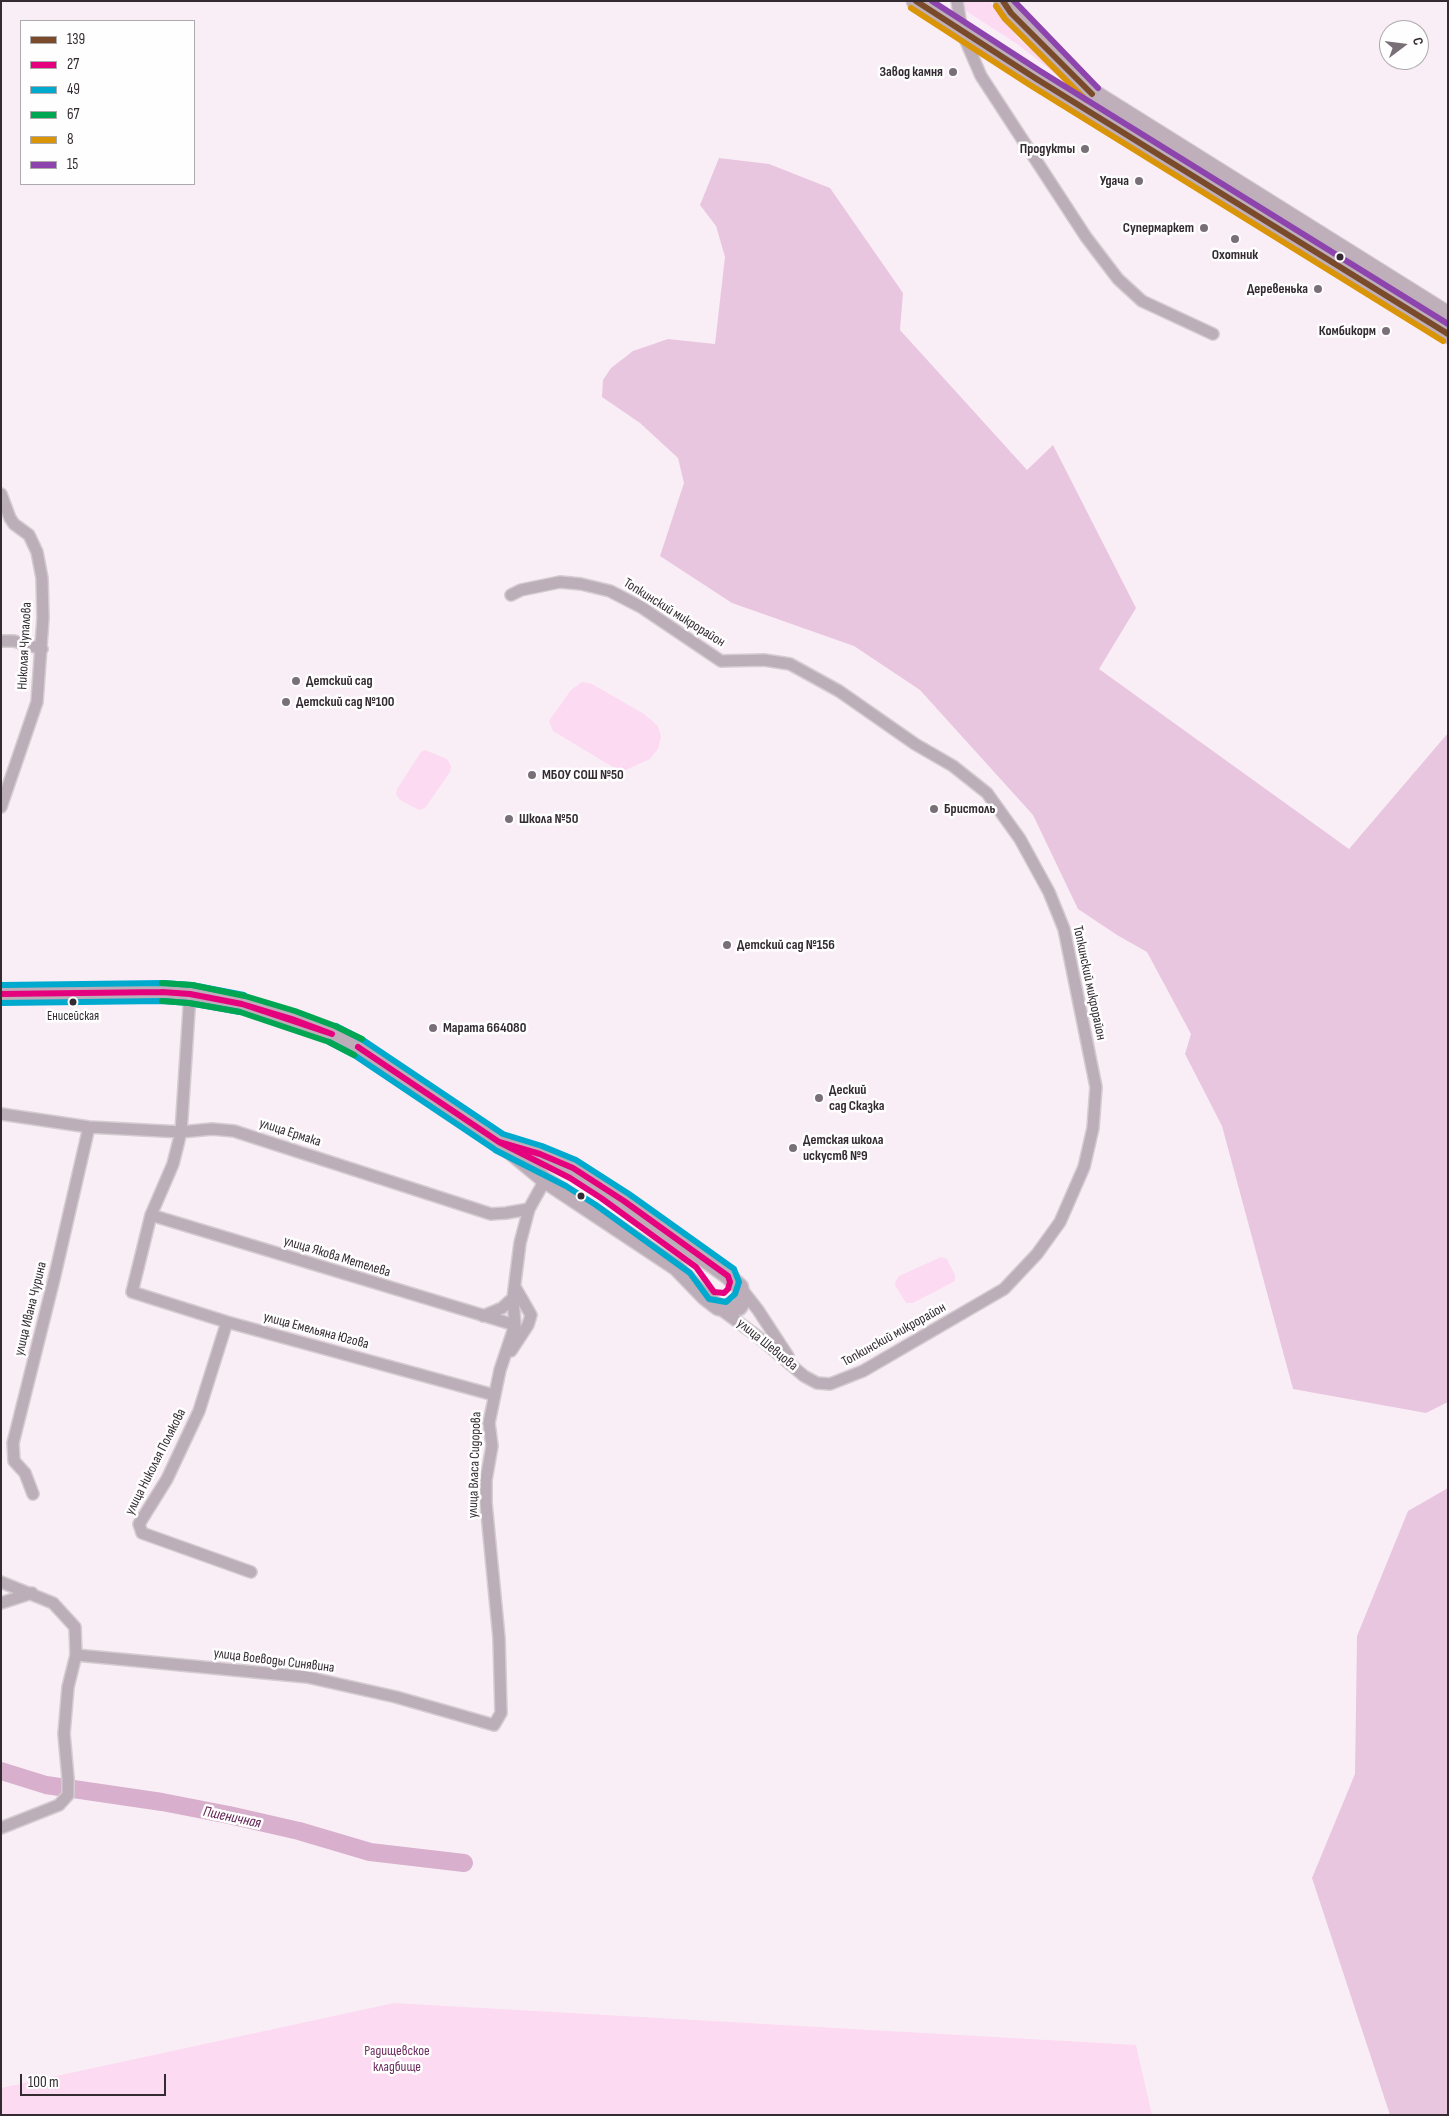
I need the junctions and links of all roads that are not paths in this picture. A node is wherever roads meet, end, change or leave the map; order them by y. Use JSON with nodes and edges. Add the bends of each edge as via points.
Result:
{"nodes":[{"id":1,"x":916,"y":1,"type":"edge"},
{"id":2,"x":957,"y":1,"type":"edge"},
{"id":3,"x":1003,"y":1,"type":"edge"},
{"id":4,"x":962,"y":32,"type":"junction"},
{"id":5,"x":1448,"y":316,"type":"edge"},
{"id":6,"x":1213,"y":334,"type":"dead end"},
{"id":7,"x":1448,"y":334,"type":"edge"},
{"id":8,"x":1,"y":494,"type":"edge"},
{"id":9,"x":511,"y":595,"type":"dead end"},
{"id":10,"x":1,"y":641,"type":"edge"},
{"id":11,"x":42,"y":649,"type":"junction"},
{"id":12,"x":1,"y":807,"type":"edge"},
{"id":13,"x":1,"y":994,"type":"edge"},
{"id":14,"x":190,"y":994,"type":"junction"},
{"id":15,"x":1,"y":1114,"type":"edge"},
{"id":16,"x":89,"y":1127,"type":"junction"},
{"id":17,"x":181,"y":1132,"type":"junction"},
{"id":18,"x":499,"y":1142,"type":"junction"},
{"id":19,"x":546,"y":1180,"type":"junction"},
{"id":20,"x":528,"y":1208,"type":"junction"},
{"id":21,"x":151,"y":1216,"type":"junction"},
{"id":22,"x":740,"y":1288,"type":"junction"},
{"id":23,"x":514,"y":1292,"type":"junction"},
{"id":24,"x":718,"y":1307,"type":"junction"},
{"id":25,"x":483,"y":1316,"type":"junction"},
{"id":26,"x":227,"y":1322,"type":"junction"},
{"id":27,"x":515,"y":1325,"type":"junction"},
{"id":28,"x":792,"y":1364,"type":"junction"},
{"id":29,"x":500,"y":1370,"type":"junction"},
{"id":30,"x":817,"y":1383,"type":"joint"},
{"id":31,"x":494,"y":1395,"type":"junction"},
{"id":32,"x":33,"y":1494,"type":"dead end"},
{"id":33,"x":252,"y":1572,"type":"dead end"},
{"id":34,"x":1,"y":1582,"type":"edge"},
{"id":35,"x":32,"y":1593,"type":"junction"},
{"id":36,"x":1,"y":1603,"type":"edge"},
{"id":37,"x":76,"y":1655,"type":"junction"},
{"id":38,"x":494,"y":1725,"type":"joint"},
{"id":39,"x":1,"y":1828,"type":"edge"}],
"edges":[{"from":1,"to":4,"type":"main road"},
{"from":2,"to":4,"type":"street"},
{"from":3,"to":5,"type":"main road","via":[[1011,14],[1087,90]]},
{"from":4,"to":6,"type":"street","via":[[980,76],[1086,237],[1118,279],[1142,301]]},
{"from":4,"to":7,"type":"main road"},
{"from":8,"to":11,"type":"street","name":"Николая Чупалова","via":[[10,518],[28,535],[37,552],[42,578]]},
{"from":9,"to":30,"type":"street","name":"Топкинский микрорайон","via":[[560,582],[610,590],[721,661],[764,660],[790,664],[839,691],[915,744],[953,766],[987,794],[1020,839],[1049,892],[1064,929],[1096,1087],[1093,1128],[1084,1167],[1060,1222],[1037,1254],[1004,1289],[864,1372],[830,1384]]},
{"from":10,"to":11,"type":"street","via":[[14,640]]},
{"from":11,"to":12,"type":"street","name":"Николая Чупалова","via":[[37,702]]},
{"from":13,"to":14,"type":"main road","name":"улица Шевцова"},
{"from":14,"to":17,"type":"street"},
{"from":14,"to":18,"type":"main road","name":"улица Шевцова","via":[[242,1004],[332,1034],[358,1047]]},
{"from":15,"to":16,"type":"street","name":"улица Ермака"},
{"from":16,"to":17,"type":"street","name":"улица Ермака"},
{"from":16,"to":32,"type":"street","name":"улица Ивана Чурина","via":[[13,1443],[14,1461],[26,1473]]},
{"from":17,"to":20,"type":"street","name":"улица Ермака","via":[[234,1131],[491,1214]]},
{"from":17,"to":21,"type":"street","via":[[173,1164]]},
{"from":18,"to":19,"type":"main road","name":"улица Шевцова"},
{"from":18,"to":22,"type":"main road","via":[[573,1168],[624,1201]]},
{"from":19,"to":20,"type":"street"},
{"from":19,"to":24,"type":"main road","name":"улица Шевцова","via":[[676,1266]]},
{"from":20,"to":23,"type":"street","name":"улица Власа Сидорова"},
{"from":21,"to":25,"type":"street","name":"улица Якова Метелева"},
{"from":21,"to":26,"type":"street","name":"улица Емельяна Югова","via":[[132,1292]]},
{"from":22,"to":24,"type":"main road","via":[[742,1302],[739,1307]]},
{"from":22,"to":28,"type":"street"},
{"from":23,"to":25,"type":"street","via":[[502,1308]]},
{"from":23,"to":27,"type":"street","name":"улица Власа Сидорова"},
{"from":23,"to":29,"type":"street","via":[[531,1315]]},
{"from":24,"to":28,"type":"street","name":"улица Шевцова"},
{"from":25,"to":27,"type":"street","name":"улица Якова Метелева"},
{"from":26,"to":31,"type":"street","name":"улица Емельяна Югова"},
{"from":26,"to":33,"type":"street","name":"улица Николая Полякова","via":[[199,1411],[167,1479],[139,1524],[142,1533]]},
{"from":27,"to":29,"type":"street","name":"улица Власа Сидорова"},
{"from":28,"to":30,"type":"street","name":"улица Шевцова"},
{"from":29,"to":31,"type":"street","name":"улица Власа Сидорова"},
{"from":31,"to":38,"type":"street","name":"улица Власа Сидорова","via":[[489,1423],[492,1446],[486,1503],[501,1682],[501,1713]]},
{"from":34,"to":35,"type":"street"},
{"from":35,"to":36,"type":"street"},
{"from":35,"to":37,"type":"street","via":[[53,1603],[75,1627]]},
{"from":37,"to":38,"type":"street","name":"улица Воеводы Синявина","via":[[307,1677],[396,1697]]},
{"from":37,"to":39,"type":"street","via":[[68,1687],[64,1734],[68,1795],[59,1805]]}]}
